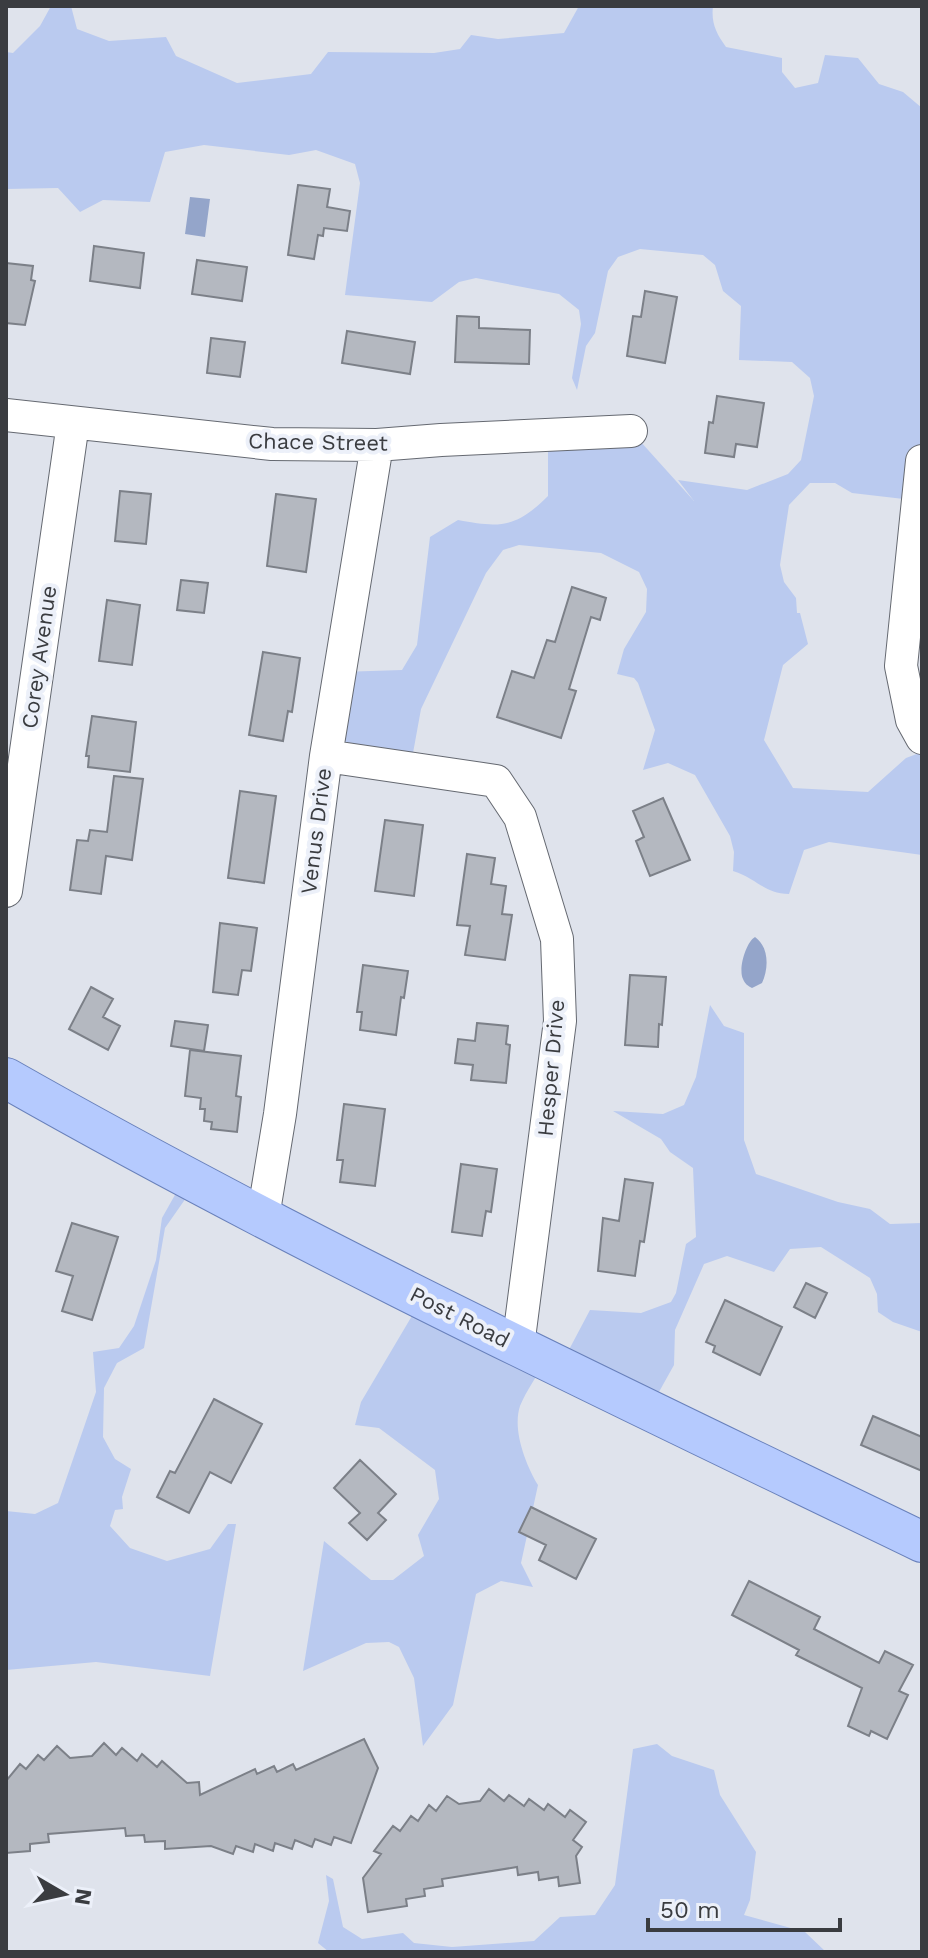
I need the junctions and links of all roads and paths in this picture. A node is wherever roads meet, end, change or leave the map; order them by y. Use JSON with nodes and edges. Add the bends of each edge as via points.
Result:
{"nodes":[{"id":1,"x":6,"y":415,"type":"edge"},
{"id":2,"x":73,"y":423,"type":"junction"},
{"id":3,"x":631,"y":431,"type":"dead end"},
{"id":4,"x":377,"y":445,"type":"junction"},
{"id":5,"x":921,"y":477,"type":"edge"},
{"id":6,"x":922,"y":738,"type":"edge"},
{"id":7,"x":326,"y":756,"type":"junction"},
{"id":8,"x":6,"y":891,"type":"edge"},
{"id":9,"x":6,"y":1078,"type":"edge"},
{"id":10,"x":263,"y":1217,"type":"junction"},
{"id":11,"x":518,"y":1346,"type":"junction"},
{"id":12,"x":922,"y":1542,"type":"edge"}],
"edges":[{"from":1,"to":2,"type":"street","name":"Chace Street"},
{"from":2,"to":4,"type":"street","name":"Chace Street","via":[[272,444]]},
{"from":2,"to":8,"type":"street","name":"Corey Avenue"},
{"from":3,"to":4,"type":"street","name":"Chace Street"},
{"from":4,"to":7,"type":"street","name":"Venus Drive"},
{"from":5,"to":6,"type":"street","via":[[901,666],[912,720]]},
{"from":7,"to":10,"type":"street","name":"Venus Drive"},
{"from":7,"to":11,"type":"street","name":"Hesper Drive","via":[[496,781],[520,817],[535,862],[557,939],[560,1021]]},
{"from":9,"to":10,"type":"main road","name":"Post Road"},
{"from":10,"to":11,"type":"main road","name":"Post Road"},
{"from":11,"to":12,"type":"main road","name":"Post Road"}]}
